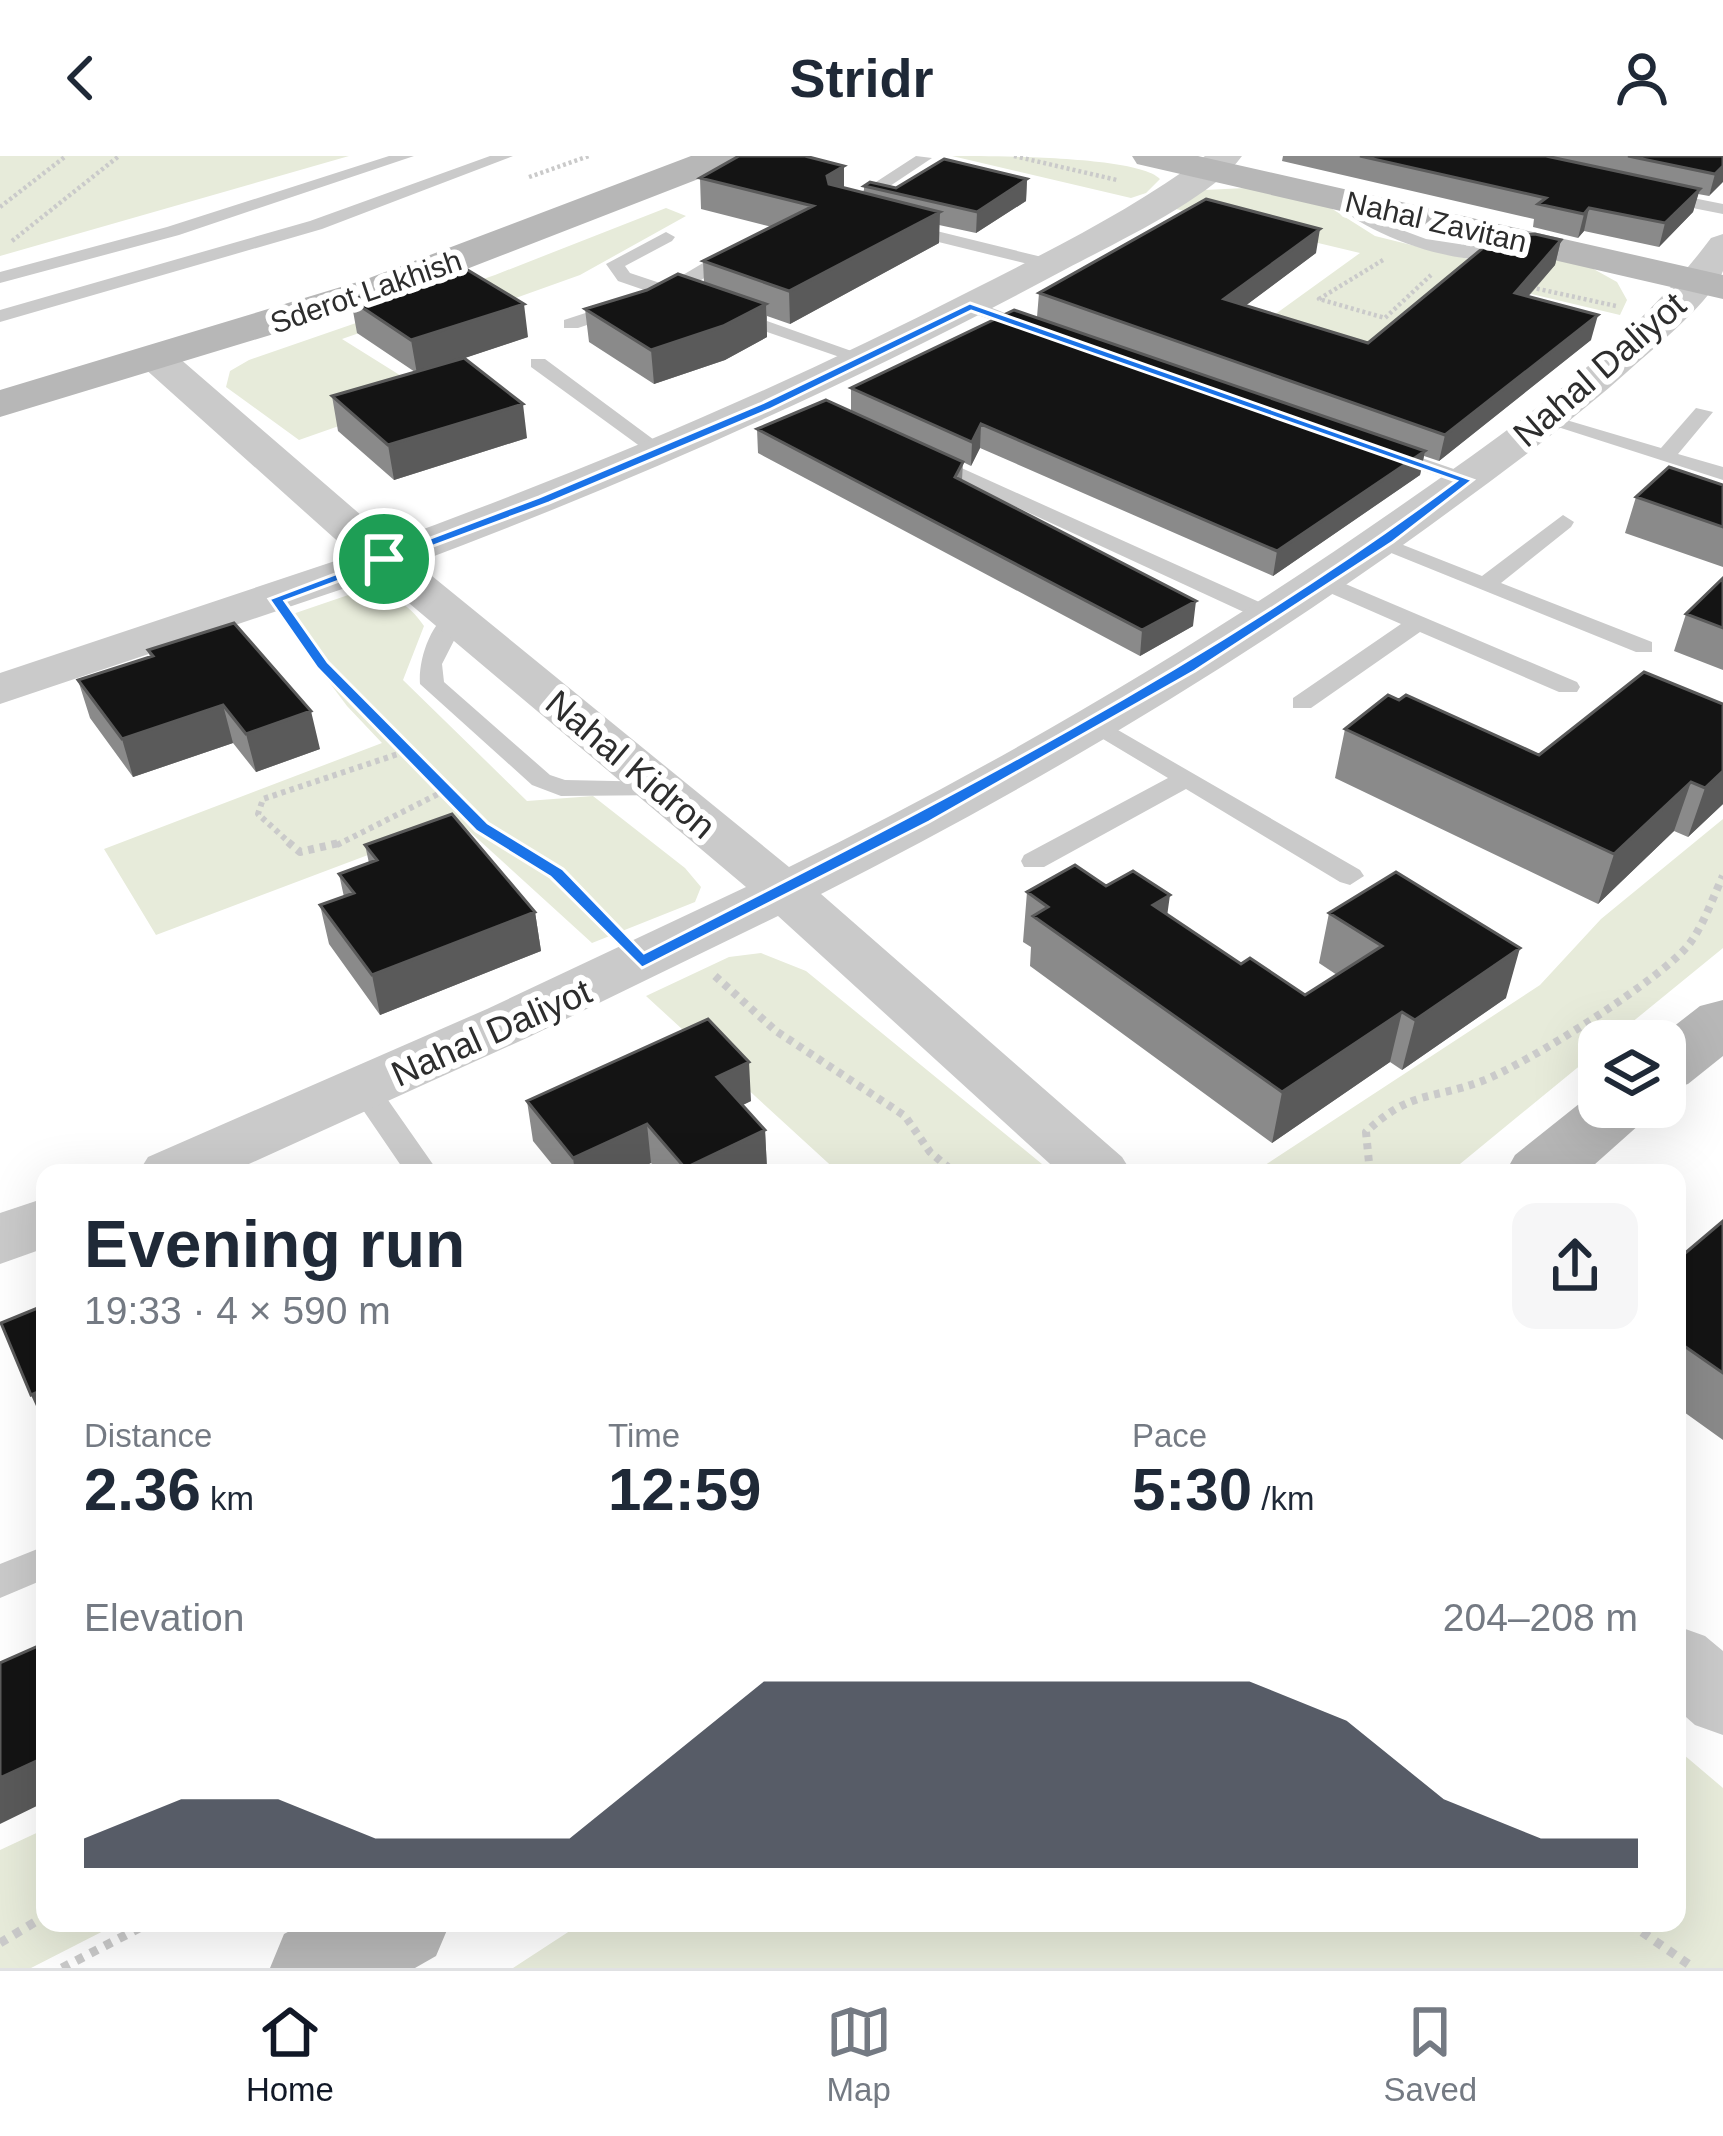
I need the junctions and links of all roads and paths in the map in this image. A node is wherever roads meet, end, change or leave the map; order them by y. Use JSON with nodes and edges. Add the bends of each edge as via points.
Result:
{"nodes":[{"id":1,"x":67,"y":156,"type":"edge"},
{"id":2,"x":119,"y":156,"type":"edge"},
{"id":3,"x":406,"y":156,"type":"edge"},
{"id":4,"x":505,"y":156,"type":"edge"},
{"id":5,"x":667,"y":156,"type":"edge"},
{"id":6,"x":724,"y":156,"type":"edge"},
{"id":7,"x":1014,"y":156,"type":"edge"},
{"id":8,"x":924,"y":158,"type":"edge"},
{"id":9,"x":1217,"y":163,"type":"edge"},
{"id":10,"x":1138,"y":169,"type":"edge"},
{"id":11,"x":1630,"y":190,"type":"edge"},
{"id":12,"x":0,"y":206,"type":"edge"},
{"id":13,"x":1723,"y":209,"type":"edge"},
{"id":14,"x":231,"y":213,"type":"junction"},
{"id":15,"x":862,"y":217,"type":"edge"},
{"id":16,"x":885,"y":223,"type":"edge"},
{"id":17,"x":278,"y":237,"type":"junction"},
{"id":18,"x":666,"y":237,"type":"dead end"},
{"id":19,"x":752,"y":242,"type":"edge"},
{"id":20,"x":4,"y":247,"type":"dead end"},
{"id":21,"x":1395,"y":253,"type":"dead end"},
{"id":22,"x":1048,"y":263,"type":"junction"},
{"id":23,"x":1442,"y":266,"type":"dead end"},
{"id":24,"x":1715,"y":271,"type":"edge"},
{"id":25,"x":0,"y":278,"type":"edge"},
{"id":26,"x":668,"y":292,"type":"junction"},
{"id":27,"x":970,"y":306,"type":"junction"},
{"id":28,"x":0,"y":316,"type":"edge"},
{"id":29,"x":571,"y":324,"type":"dead end"},
{"id":30,"x":1060,"y":338,"type":"edge"},
{"id":31,"x":157,"y":359,"type":"junction"},
{"id":32,"x":864,"y":359,"type":"junction"},
{"id":33,"x":538,"y":363,"type":"dead end"},
{"id":34,"x":0,"y":382,"type":"edge"},
{"id":35,"x":0,"y":404,"type":"edge"},
{"id":36,"x":1703,"y":412,"type":"dead end"},
{"id":37,"x":1546,"y":420,"type":"junction"},
{"id":38,"x":1376,"y":448,"type":"edge"},
{"id":39,"x":659,"y":452,"type":"junction"},
{"id":40,"x":915,"y":452,"type":"edge"},
{"id":41,"x":1665,"y":456,"type":"junction"},
{"id":42,"x":1723,"y":474,"type":"edge"},
{"id":43,"x":1466,"y":480,"type":"junction"},
{"id":44,"x":1563,"y":522,"type":"dead end"},
{"id":45,"x":1380,"y":544,"type":"junction"},
{"id":46,"x":384,"y":559,"type":"junction"},
{"id":47,"x":1322,"y":581,"type":"junction"},
{"id":48,"x":1486,"y":585,"type":"junction"},
{"id":49,"x":276,"y":599,"type":"junction"},
{"id":50,"x":1270,"y":615,"type":"junction"},
{"id":51,"x":454,"y":616,"type":"junction"},
{"id":52,"x":1418,"y":623,"type":"junction"},
{"id":53,"x":1645,"y":647,"type":"dead end"},
{"id":54,"x":0,"y":688,"type":"edge"},
{"id":55,"x":1568,"y":688,"type":"dead end"},
{"id":56,"x":1302,"y":703,"type":"dead end"},
{"id":57,"x":1092,"y":722,"type":"junction"},
{"id":58,"x":407,"y":751,"type":"junction"},
{"id":59,"x":1186,"y":779,"type":"junction"},
{"id":60,"x":446,"y":790,"type":"junction"},
{"id":61,"x":662,"y":790,"type":"junction"},
{"id":62,"x":1034,"y":862,"type":"dead end"},
{"id":63,"x":1349,"y":876,"type":"dead end"},
{"id":64,"x":1723,"y":876,"type":"edge"},
{"id":65,"x":783,"y":890,"type":"junction"},
{"id":66,"x":660,"y":953,"type":"junction"},
{"id":67,"x":1723,"y":1022,"type":"edge"},
{"id":68,"x":1686,"y":1051,"type":"edge"},
{"id":69,"x":363,"y":1088,"type":"junction"},
{"id":70,"x":1592,"y":1128,"type":"edge"},
{"id":71,"x":190,"y":1164,"type":"edge"},
{"id":72,"x":412,"y":1164,"type":"edge"},
{"id":73,"x":945,"y":1164,"type":"edge"},
{"id":74,"x":1090,"y":1164,"type":"edge"},
{"id":75,"x":1369,"y":1164,"type":"edge"},
{"id":76,"x":1550,"y":1164,"type":"edge"},
{"id":77,"x":36,"y":1225,"type":"edge"},
{"id":78,"x":0,"y":1239,"type":"edge"},
{"id":79,"x":36,"y":1566,"type":"edge"},
{"id":80,"x":0,"y":1581,"type":"edge"},
{"id":81,"x":1686,"y":1668,"type":"edge"},
{"id":82,"x":1723,"y":1699,"type":"edge"},
{"id":83,"x":36,"y":1921,"type":"edge"},
{"id":84,"x":132,"y":1932,"type":"edge"},
{"id":85,"x":1642,"y":1932,"type":"edge"},
{"id":86,"x":0,"y":1942,"type":"edge"},
{"id":87,"x":62,"y":1968,"type":"edge"},
{"id":88,"x":1694,"y":1968,"type":"edge"}],
"edges":[{"from":1,"to":12,"type":"path"},
{"from":2,"to":20,"type":"path"},
{"from":3,"to":14,"type":"lane"},
{"from":4,"to":17,"type":"lane"},
{"from":5,"to":34,"type":"street","name":"Sderot Lakhish","via":[[353,276]]},
{"from":6,"to":31,"type":"street","name":"Sderot Lakhish","via":[[461,260]]},
{"from":7,"to":10,"type":"path"},
{"from":8,"to":15,"type":"lane","via":[[839,212]]},
{"from":9,"to":10,"type":"street","name":"Nahal Zavitan"},
{"from":9,"to":22,"type":"street"},
{"from":9,"to":24,"type":"street","name":"Nahal Zavitan","via":[[1541,245]]},
{"from":11,"to":13,"type":"lane"},
{"from":14,"to":17,"type":"lane"},
{"from":14,"to":25,"type":"lane"},
{"from":16,"to":22,"type":"lane"},
{"from":17,"to":28,"type":"lane"},
{"from":18,"to":26,"type":"lane","via":[[615,264],[624,277]]},
{"from":19,"to":26,"type":"lane"},
{"from":21,"to":23,"type":"path","via":[[1318,299],[1384,318]]},
{"from":22,"to":27,"type":"street"},
{"from":24,"to":37,"type":"street","name":"Nahal Daliyot"},
{"from":26,"to":29,"type":"lane"},
{"from":26,"to":32,"type":"lane"},
{"from":27,"to":30,"type":"lane"},
{"from":27,"to":32,"type":"street"},
{"from":31,"to":35,"type":"street","name":"Sderot Lakhish"},
{"from":31,"to":46,"type":"street","name":"Nahal Kidron"},
{"from":32,"to":39,"type":"street","via":[[800,400]]},
{"from":33,"to":39,"type":"lane"},
{"from":36,"to":41,"type":"lane"},
{"from":37,"to":41,"type":"lane"},
{"from":37,"to":43,"type":"street","name":"Nahal Daliyot"},
{"from":38,"to":43,"type":"lane"},
{"from":39,"to":46,"type":"street"},
{"from":40,"to":50,"type":"lane"},
{"from":41,"to":42,"type":"lane"},
{"from":43,"to":45,"type":"street","name":"Nahal Daliyot"},
{"from":44,"to":48,"type":"lane"},
{"from":45,"to":47,"type":"street","name":"Nahal Daliyot"},
{"from":45,"to":48,"type":"lane"},
{"from":46,"to":49,"type":"street"},
{"from":46,"to":51,"type":"street","name":"Nahal Kidron"},
{"from":47,"to":50,"type":"street","name":"Nahal Daliyot"},
{"from":47,"to":52,"type":"lane"},
{"from":48,"to":53,"type":"lane"},
{"from":49,"to":54,"type":"street"},
{"from":49,"to":58,"type":"path","via":[[322,665]]},
{"from":50,"to":57,"type":"street","name":"Nahal Daliyot"},
{"from":51,"to":61,"type":"street","name":"Nahal Kidron"},
{"from":51,"to":61,"type":"lane","via":[[430,664],[432,684],[541,780],[561,788]]},
{"from":52,"to":55,"type":"lane"},
{"from":52,"to":56,"type":"lane"},
{"from":57,"to":59,"type":"lane"},
{"from":57,"to":65,"type":"street","name":"Nahal Daliyot"},
{"from":58,"to":60,"type":"path"},
{"from":58,"to":60,"type":"path","via":[[263,800],[258,814],[300,852],[332,847]]},
{"from":59,"to":62,"type":"lane"},
{"from":59,"to":63,"type":"lane"},
{"from":60,"to":66,"type":"path","via":[[482,827]]},
{"from":61,"to":65,"type":"street","name":"Nahal Kidron"},
{"from":64,"to":75,"type":"path","via":[[1691,942],[1664,969],[1516,1067],[1386,1113],[1366,1132]]},
{"from":65,"to":66,"type":"street","name":"Nahal Daliyot"},
{"from":65,"to":74,"type":"street","name":"Nahal Kidron"},
{"from":66,"to":69,"type":"street","name":"Nahal Daliyot"},
{"from":66,"to":73,"type":"path","via":[[905,1116]]},
{"from":67,"to":68,"type":"street"},
{"from":69,"to":71,"type":"street","name":"Nahal Daliyot"},
{"from":69,"to":72,"type":"lane"},
{"from":70,"to":76,"type":"street"},
{"from":77,"to":78,"type":"street"},
{"from":79,"to":80,"type":"lane"},
{"from":81,"to":82,"type":"street"},
{"from":83,"to":86,"type":"path"},
{"from":84,"to":87,"type":"path"},
{"from":85,"to":88,"type":"path"}]}
